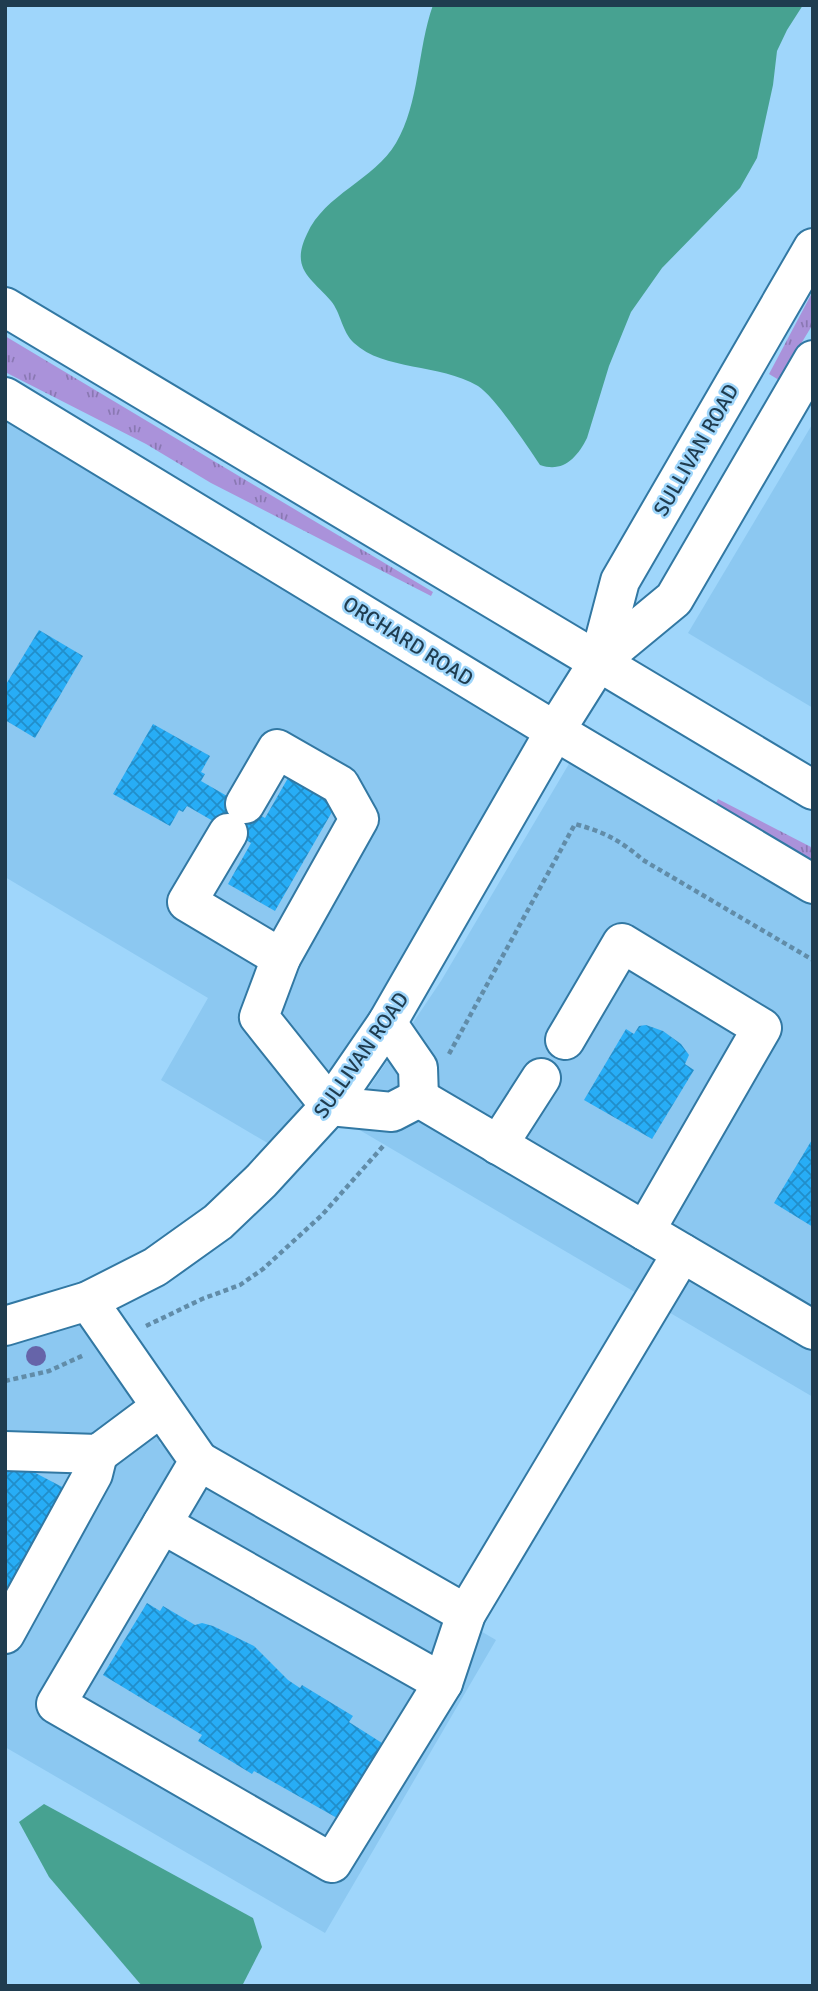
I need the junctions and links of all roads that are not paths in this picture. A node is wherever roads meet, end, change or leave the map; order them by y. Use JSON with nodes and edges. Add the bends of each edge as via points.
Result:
{"nodes":[{"id":1,"x":813,"y":248,"type":"edge"},
{"id":2,"x":5,"y":307,"type":"edge"},
{"id":3,"x":813,"y":360,"type":"edge"},
{"id":4,"x":5,"y":397,"type":"edge"},
{"id":5,"x":598,"y":661,"type":"junction"},
{"id":6,"x":555,"y":731,"type":"junction"},
{"id":7,"x":813,"y":790,"type":"edge"},
{"id":8,"x":813,"y":884,"type":"edge"},
{"id":9,"x":281,"y":958,"type":"junction"},
{"id":10,"x":387,"y":1023,"type":"junction"},
{"id":11,"x":565,"y":1040,"type":"dead end"},
{"id":12,"x":541,"y":1078,"type":"dead end"},
{"id":13,"x":419,"y":1098,"type":"junction"},
{"id":14,"x":330,"y":1106,"type":"junction"},
{"id":15,"x":498,"y":1145,"type":"junction"},
{"id":16,"x":645,"y":1231,"type":"junction"},
{"id":17,"x":682,"y":1253,"type":"junction"},
{"id":18,"x":88,"y":1301,"type":"junction"},
{"id":19,"x":5,"y":1326,"type":"edge"},
{"id":20,"x":813,"y":1330,"type":"edge"},
{"id":21,"x":161,"y":1407,"type":"junction"},
{"id":22,"x":5,"y":1451,"type":"edge"},
{"id":23,"x":98,"y":1454,"type":"junction"},
{"id":24,"x":199,"y":1461,"type":"junction"},
{"id":25,"x":162,"y":1524,"type":"junction"},
{"id":26,"x":466,"y":1614,"type":"junction"},
{"id":27,"x":5,"y":1634,"type":"edge"},
{"id":28,"x":443,"y":1683,"type":"junction"}],
"edges":[{"from":1,"to":5,"type":"main road","name":"SULLIVAN ROAD","via":[[620,581]]},
{"from":2,"to":5,"type":"main road"},
{"from":3,"to":5,"type":"main road","name":"SULLIVAN ROAD","via":[[674,598]]},
{"from":4,"to":6,"type":"main road","name":"ORCHARD ROAD"},
{"from":5,"to":6,"type":"main road","name":"SULLIVAN ROAD"},
{"from":5,"to":7,"type":"main road"},
{"from":6,"to":8,"type":"main road","name":"ORCHARD ROAD"},
{"from":6,"to":10,"type":"main road","name":"SULLIVAN ROAD"},
{"from":9,"to":9,"type":"main road","via":[[187,902],[277,749],[340,785],[359,819]]},
{"from":9,"to":14,"type":"main road","via":[[259,1017]]},
{"from":10,"to":13,"type":"main road","via":[[418,1068]]},
{"from":10,"to":14,"type":"main road","name":"SULLIVAN ROAD"},
{"from":11,"to":16,"type":"main road","via":[[622,943],[762,1028]]},
{"from":12,"to":15,"type":"main road"},
{"from":13,"to":14,"type":"main road","via":[[392,1112]]},
{"from":13,"to":15,"type":"main road"},
{"from":14,"to":18,"type":"main road","name":"SULLIVAN ROAD","via":[[218,1222],[155,1267]]},
{"from":15,"to":16,"type":"main road"},
{"from":16,"to":17,"type":"main road"},
{"from":17,"to":20,"type":"main road"},
{"from":17,"to":26,"type":"main road"},
{"from":18,"to":19,"type":"main road","name":"SULLIVAN ROAD"},
{"from":18,"to":21,"type":"main road"},
{"from":21,"to":23,"type":"main road"},
{"from":21,"to":24,"type":"main road"},
{"from":22,"to":23,"type":"main road"},
{"from":23,"to":27,"type":"main road","via":[[93,1474]]},
{"from":24,"to":25,"type":"main road"},
{"from":24,"to":26,"type":"main road"},
{"from":25,"to":28,"type":"main road"},
{"from":25,"to":28,"type":"main road","via":[[56,1704],[332,1863]]},
{"from":26,"to":28,"type":"main road"}]}
